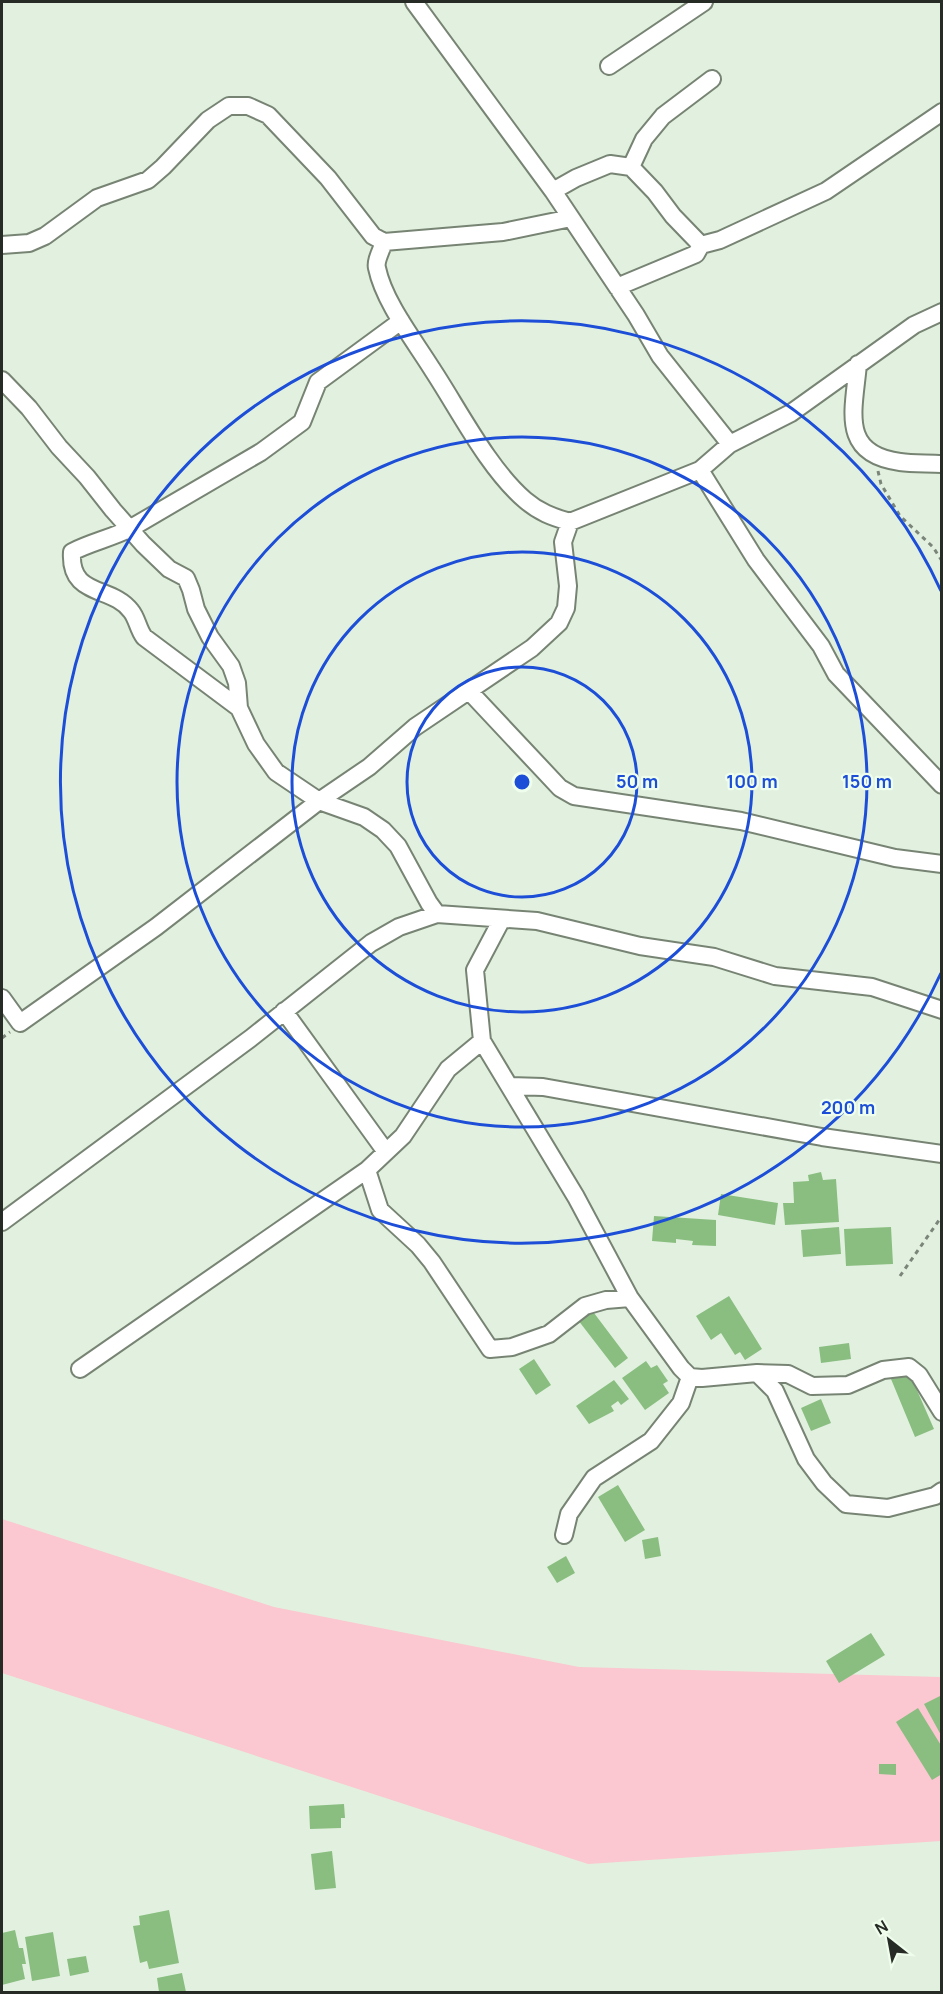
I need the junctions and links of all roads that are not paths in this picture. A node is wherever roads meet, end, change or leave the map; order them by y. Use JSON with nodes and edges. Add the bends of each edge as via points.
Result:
{"nodes":[{"id":1,"x":414,"y":2,"type":"edge"},
{"id":2,"x":704,"y":2,"type":"edge"},
{"id":3,"x":609,"y":66,"type":"dead end"},
{"id":4,"x":712,"y":79,"type":"dead end"},
{"id":5,"x":942,"y":112,"type":"edge"},
{"id":6,"x":631,"y":167,"type":"junction"},
{"id":7,"x":553,"y":192,"type":"junction"},
{"id":8,"x":571,"y":218,"type":"junction"},
{"id":9,"x":384,"y":242,"type":"junction"},
{"id":10,"x":2,"y":245,"type":"edge"},
{"id":11,"x":701,"y":245,"type":"junction"},
{"id":12,"x":617,"y":287,"type":"junction"},
{"id":13,"x":942,"y":312,"type":"edge"},
{"id":14,"x":400,"y":321,"type":"junction"},
{"id":15,"x":858,"y":364,"type":"junction"},
{"id":16,"x":2,"y":380,"type":"edge"},
{"id":17,"x":730,"y":444,"type":"junction"},
{"id":18,"x":942,"y":464,"type":"edge"},
{"id":19,"x":700,"y":470,"type":"junction"},
{"id":20,"x":570,"y":522,"type":"junction"},
{"id":21,"x":131,"y":528,"type":"junction"},
{"id":22,"x":469,"y":691,"type":"junction"},
{"id":23,"x":239,"y":708,"type":"junction"},
{"id":24,"x":942,"y":785,"type":"edge"},
{"id":25,"x":319,"y":801,"type":"junction"},
{"id":26,"x":942,"y":864,"type":"edge"},
{"id":27,"x":437,"y":914,"type":"junction"},
{"id":28,"x":502,"y":919,"type":"junction"},
{"id":29,"x":2,"y":998,"type":"edge"},
{"id":30,"x":942,"y":1010,"type":"edge"},
{"id":31,"x":284,"y":1011,"type":"junction"},
{"id":32,"x":482,"y":1041,"type":"junction"},
{"id":33,"x":510,"y":1086,"type":"junction"},
{"id":34,"x":386,"y":1152,"type":"junction"},
{"id":35,"x":942,"y":1154,"type":"edge"},
{"id":36,"x":368,"y":1170,"type":"junction"},
{"id":37,"x":2,"y":1222,"type":"edge"},
{"id":38,"x":630,"y":1298,"type":"junction"},
{"id":39,"x":80,"y":1370,"type":"dead end"},
{"id":40,"x":757,"y":1373,"type":"junction"},
{"id":41,"x":690,"y":1377,"type":"junction"},
{"id":42,"x":942,"y":1412,"type":"edge"},
{"id":43,"x":942,"y":1491,"type":"edge"},
{"id":44,"x":564,"y":1535,"type":"dead end"}],
"edges":[{"from":1,"to":7,"type":"street"},
{"from":2,"to":3,"type":"street"},
{"from":4,"to":6,"type":"street","via":[[663,116],[644,139]]},
{"from":5,"to":11,"type":"street","via":[[826,191]]},
{"from":6,"to":7,"type":"street","via":[[610,164]]},
{"from":6,"to":11,"type":"street"},
{"from":7,"to":8,"type":"street"},
{"from":8,"to":9,"type":"street","via":[[503,232]]},
{"from":8,"to":12,"type":"street"},
{"from":9,"to":10,"type":"street","via":[[373,236],[328,178],[268,115],[248,106],[229,106],[208,120],[148,180],[97,198],[45,236],[29,243]]},
{"from":9,"to":14,"type":"street","via":[[376,266]]},
{"from":11,"to":12,"type":"street","via":[[696,254]]},
{"from":12,"to":17,"type":"street","via":[[660,356]]},
{"from":13,"to":15,"type":"street","via":[[914,325]]},
{"from":14,"to":20,"type":"street","via":[[489,459],[541,513]]},
{"from":14,"to":21,"type":"street","via":[[318,382],[302,422],[261,452]]},
{"from":15,"to":17,"type":"street","via":[[791,413]]},
{"from":15,"to":18,"type":"street","via":[[854,430],[860,445],[878,459]]},
{"from":16,"to":21,"type":"street"},
{"from":17,"to":19,"type":"street"},
{"from":19,"to":20,"type":"street"},
{"from":19,"to":24,"type":"street","via":[[756,560],[821,646],[836,674]]},
{"from":20,"to":22,"type":"street","via":[[563,542],[566,608],[559,623],[532,648]]},
{"from":21,"to":23,"type":"street","via":[[169,569],[186,578],[210,637],[231,666]]},
{"from":21,"to":23,"type":"street","via":[[72,552],[71,566],[84,585],[116,599],[131,611],[144,637]]},
{"from":22,"to":25,"type":"street"},
{"from":22,"to":26,"type":"street","via":[[560,788],[574,796],[741,821],[895,858]]},
{"from":23,"to":25,"type":"street","via":[[256,744],[276,772]]},
{"from":25,"to":27,"type":"street","via":[[364,817],[383,831],[398,846]]},
{"from":25,"to":29,"type":"street","via":[[165,921],[20,1023]]},
{"from":27,"to":28,"type":"street"},
{"from":27,"to":31,"type":"street","via":[[399,927],[371,943]]},
{"from":28,"to":30,"type":"street","via":[[537,921],[640,946],[714,957],[775,976],[872,987]]},
{"from":28,"to":32,"type":"street","via":[[475,970]]},
{"from":31,"to":34,"type":"street"},
{"from":31,"to":37,"type":"street"},
{"from":32,"to":33,"type":"street"},
{"from":32,"to":34,"type":"street","via":[[448,1070],[403,1137]]},
{"from":33,"to":35,"type":"street","via":[[543,1087],[810,1135]]},
{"from":33,"to":38,"type":"street"},
{"from":34,"to":36,"type":"street"},
{"from":36,"to":38,"type":"street","via":[[380,1210],[432,1262],[490,1349],[512,1347],[549,1334],[585,1306]]},
{"from":36,"to":39,"type":"street"},
{"from":38,"to":41,"type":"street"},
{"from":40,"to":41,"type":"street"},
{"from":40,"to":42,"type":"street","via":[[788,1374],[812,1386],[839,1385],[883,1370],[909,1367],[919,1375]]},
{"from":40,"to":43,"type":"street","via":[[775,1391],[806,1459],[846,1504],[888,1508]]},
{"from":41,"to":44,"type":"street","via":[[681,1403],[651,1441],[594,1478],[569,1514]]}]}
